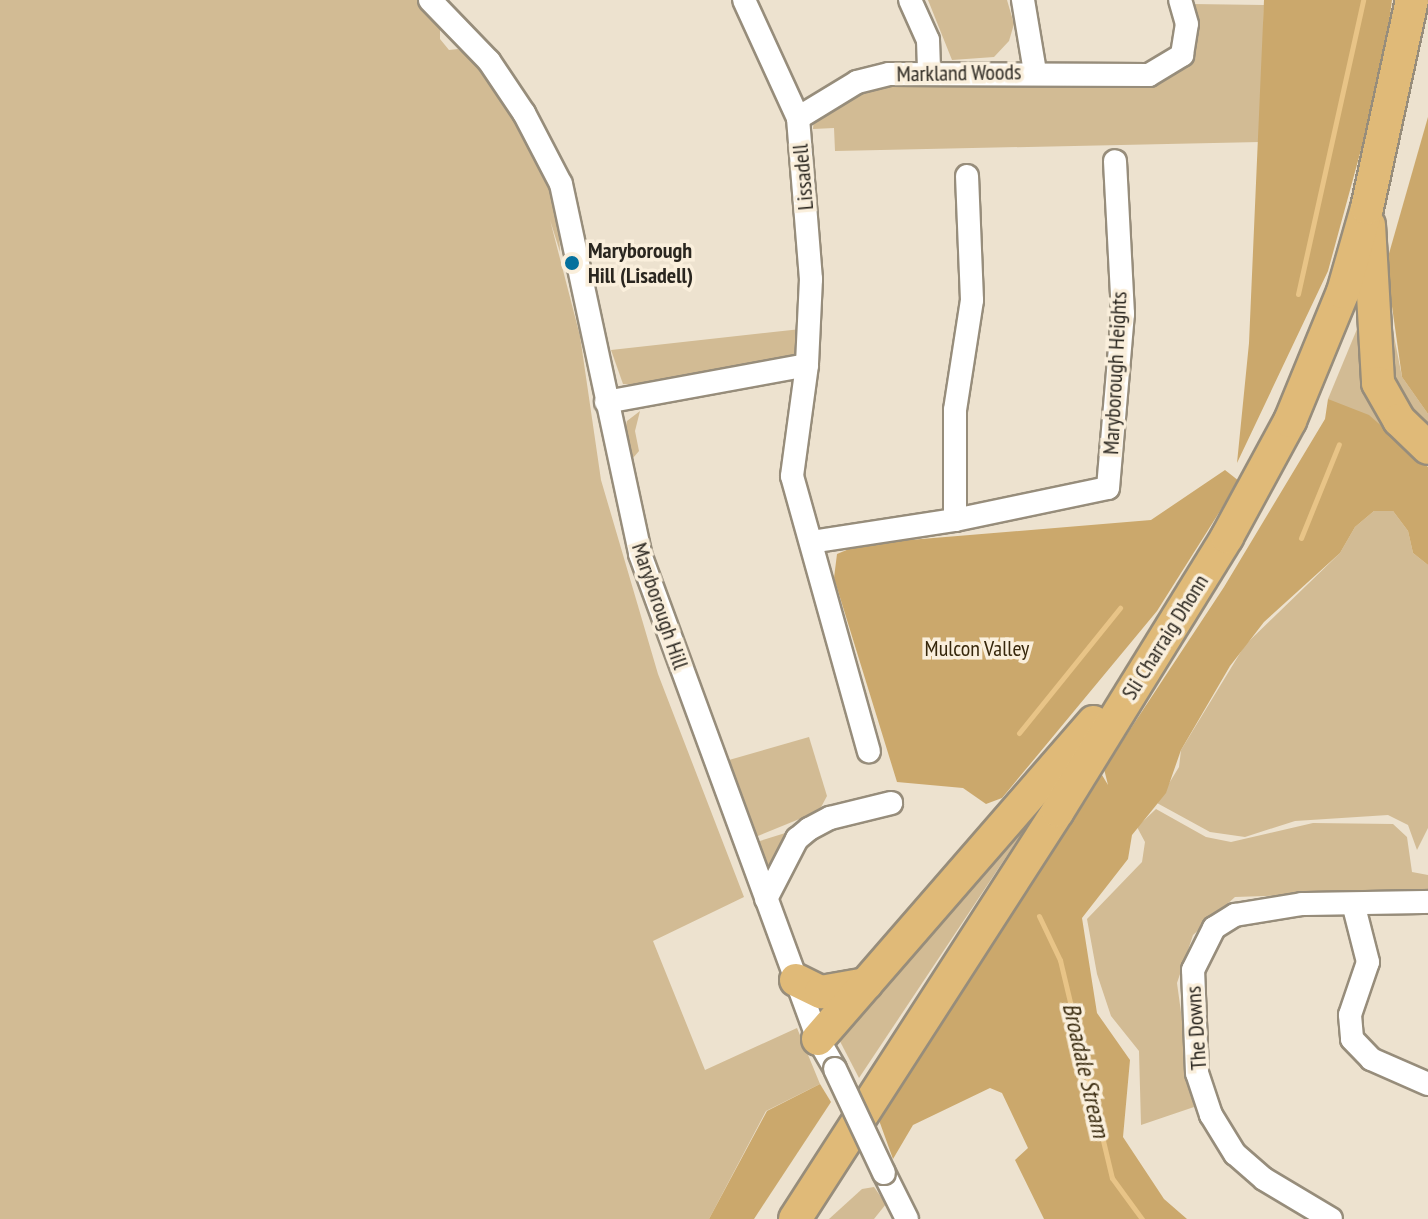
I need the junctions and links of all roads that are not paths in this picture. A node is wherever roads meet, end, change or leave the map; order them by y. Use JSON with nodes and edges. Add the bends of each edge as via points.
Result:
{"nodes":[{"id":1,"x":430,"y":0,"type":"edge"},
{"id":2,"x":744,"y":0,"type":"edge"},
{"id":3,"x":910,"y":0,"type":"edge"},
{"id":4,"x":1023,"y":0,"type":"edge"},
{"id":5,"x":1180,"y":0,"type":"edge"},
{"id":6,"x":1412,"y":0,"type":"edge"},
{"id":7,"x":1035,"y":72,"type":"junction"},
{"id":8,"x":929,"y":73,"type":"junction"},
{"id":9,"x":798,"y":118,"type":"junction"},
{"id":10,"x":1115,"y":161,"type":"dead end"},
{"id":11,"x":967,"y":176,"type":"dead end"},
{"id":12,"x":1367,"y":208,"type":"junction"},
{"id":13,"x":807,"y":365,"type":"junction"},
{"id":14,"x":606,"y":402,"type":"junction"},
{"id":15,"x":1428,"y":448,"type":"edge"},
{"id":16,"x":955,"y":520,"type":"junction"},
{"id":17,"x":811,"y":542,"type":"junction"},
{"id":18,"x":1157,"y":650,"type":"junction"},
{"id":19,"x":869,"y":751,"type":"dead end"},
{"id":20,"x":891,"y":803,"type":"dead end"},
{"id":21,"x":766,"y":899,"type":"junction"},
{"id":22,"x":1428,"y":902,"type":"edge"},
{"id":23,"x":1354,"y":907,"type":"junction"},
{"id":24,"x":796,"y":980,"type":"junction"},
{"id":25,"x":866,"y":984,"type":"junction"},
{"id":26,"x":818,"y":1039,"type":"junction"},
{"id":27,"x":1428,"y":1084,"type":"edge"},
{"id":28,"x":795,"y":1219,"type":"edge"},
{"id":29,"x":907,"y":1219,"type":"edge"},
{"id":30,"x":1331,"y":1219,"type":"edge"}],
"edges":[{"from":1,"to":14,"type":"street","name":"Maryborough Hill","via":[[489,61],[561,184]]},
{"from":2,"to":9,"type":"street","name":"Lissadell"},
{"from":3,"to":8,"type":"street","via":[[928,40]]},
{"from":4,"to":7,"type":"street","name":"Markland Woods"},
{"from":5,"to":7,"type":"street","name":"Markland Woods","via":[[1187,24],[1182,55],[1149,75]]},
{"from":6,"to":12,"type":"highway","name":"Sli Charraig Dhonn"},
{"from":7,"to":8,"type":"street","name":"Markland Woods"},
{"from":8,"to":9,"type":"street","name":"Markland Woods","via":[[857,82]]},
{"from":9,"to":13,"type":"street","name":"Lissadell","via":[[811,279]]},
{"from":10,"to":16,"type":"street","name":"Maryborough Heights","via":[[1123,314],[1108,488]]},
{"from":11,"to":16,"type":"street","via":[[972,300],[955,410]]},
{"from":12,"to":15,"type":"highway","via":[[1378,383],[1399,420]]},
{"from":12,"to":18,"type":"highway","name":"Sli Charraig Dhonn","via":[[1343,292],[1290,421]]},
{"from":13,"to":14,"type":"street"},
{"from":13,"to":17,"type":"street","name":"Lissadell","via":[[792,476]]},
{"from":14,"to":21,"type":"street","name":"Maryborough Hill","via":[[640,554]]},
{"from":16,"to":17,"type":"street"},
{"from":17,"to":19,"type":"street","name":"Lissadell"},
{"from":18,"to":25,"type":"highway"},
{"from":18,"to":28,"type":"highway","name":"Sli Charraig Dhonn"},
{"from":20,"to":21,"type":"street","via":[[830,818],[809,829],[797,839]]},
{"from":21,"to":24,"type":"street","name":"Maryborough Hill"},
{"from":22,"to":23,"type":"street","name":"The Downs","via":[[1397,900]]},
{"from":23,"to":27,"type":"street","via":[[1368,962],[1350,1015],[1352,1039],[1373,1060]]},
{"from":23,"to":30,"type":"street","name":"The Downs","via":[[1302,904],[1235,915],[1214,928],[1193,970],[1197,1073],[1211,1115],[1235,1154],[1264,1179]]},
{"from":24,"to":25,"type":"highway","via":[[821,992]]},
{"from":24,"to":26,"type":"street","name":"Maryborough Hill"},
{"from":25,"to":26,"type":"highway"},
{"from":26,"to":29,"type":"street","name":"Maryborough Hill","bridge":true}]}
